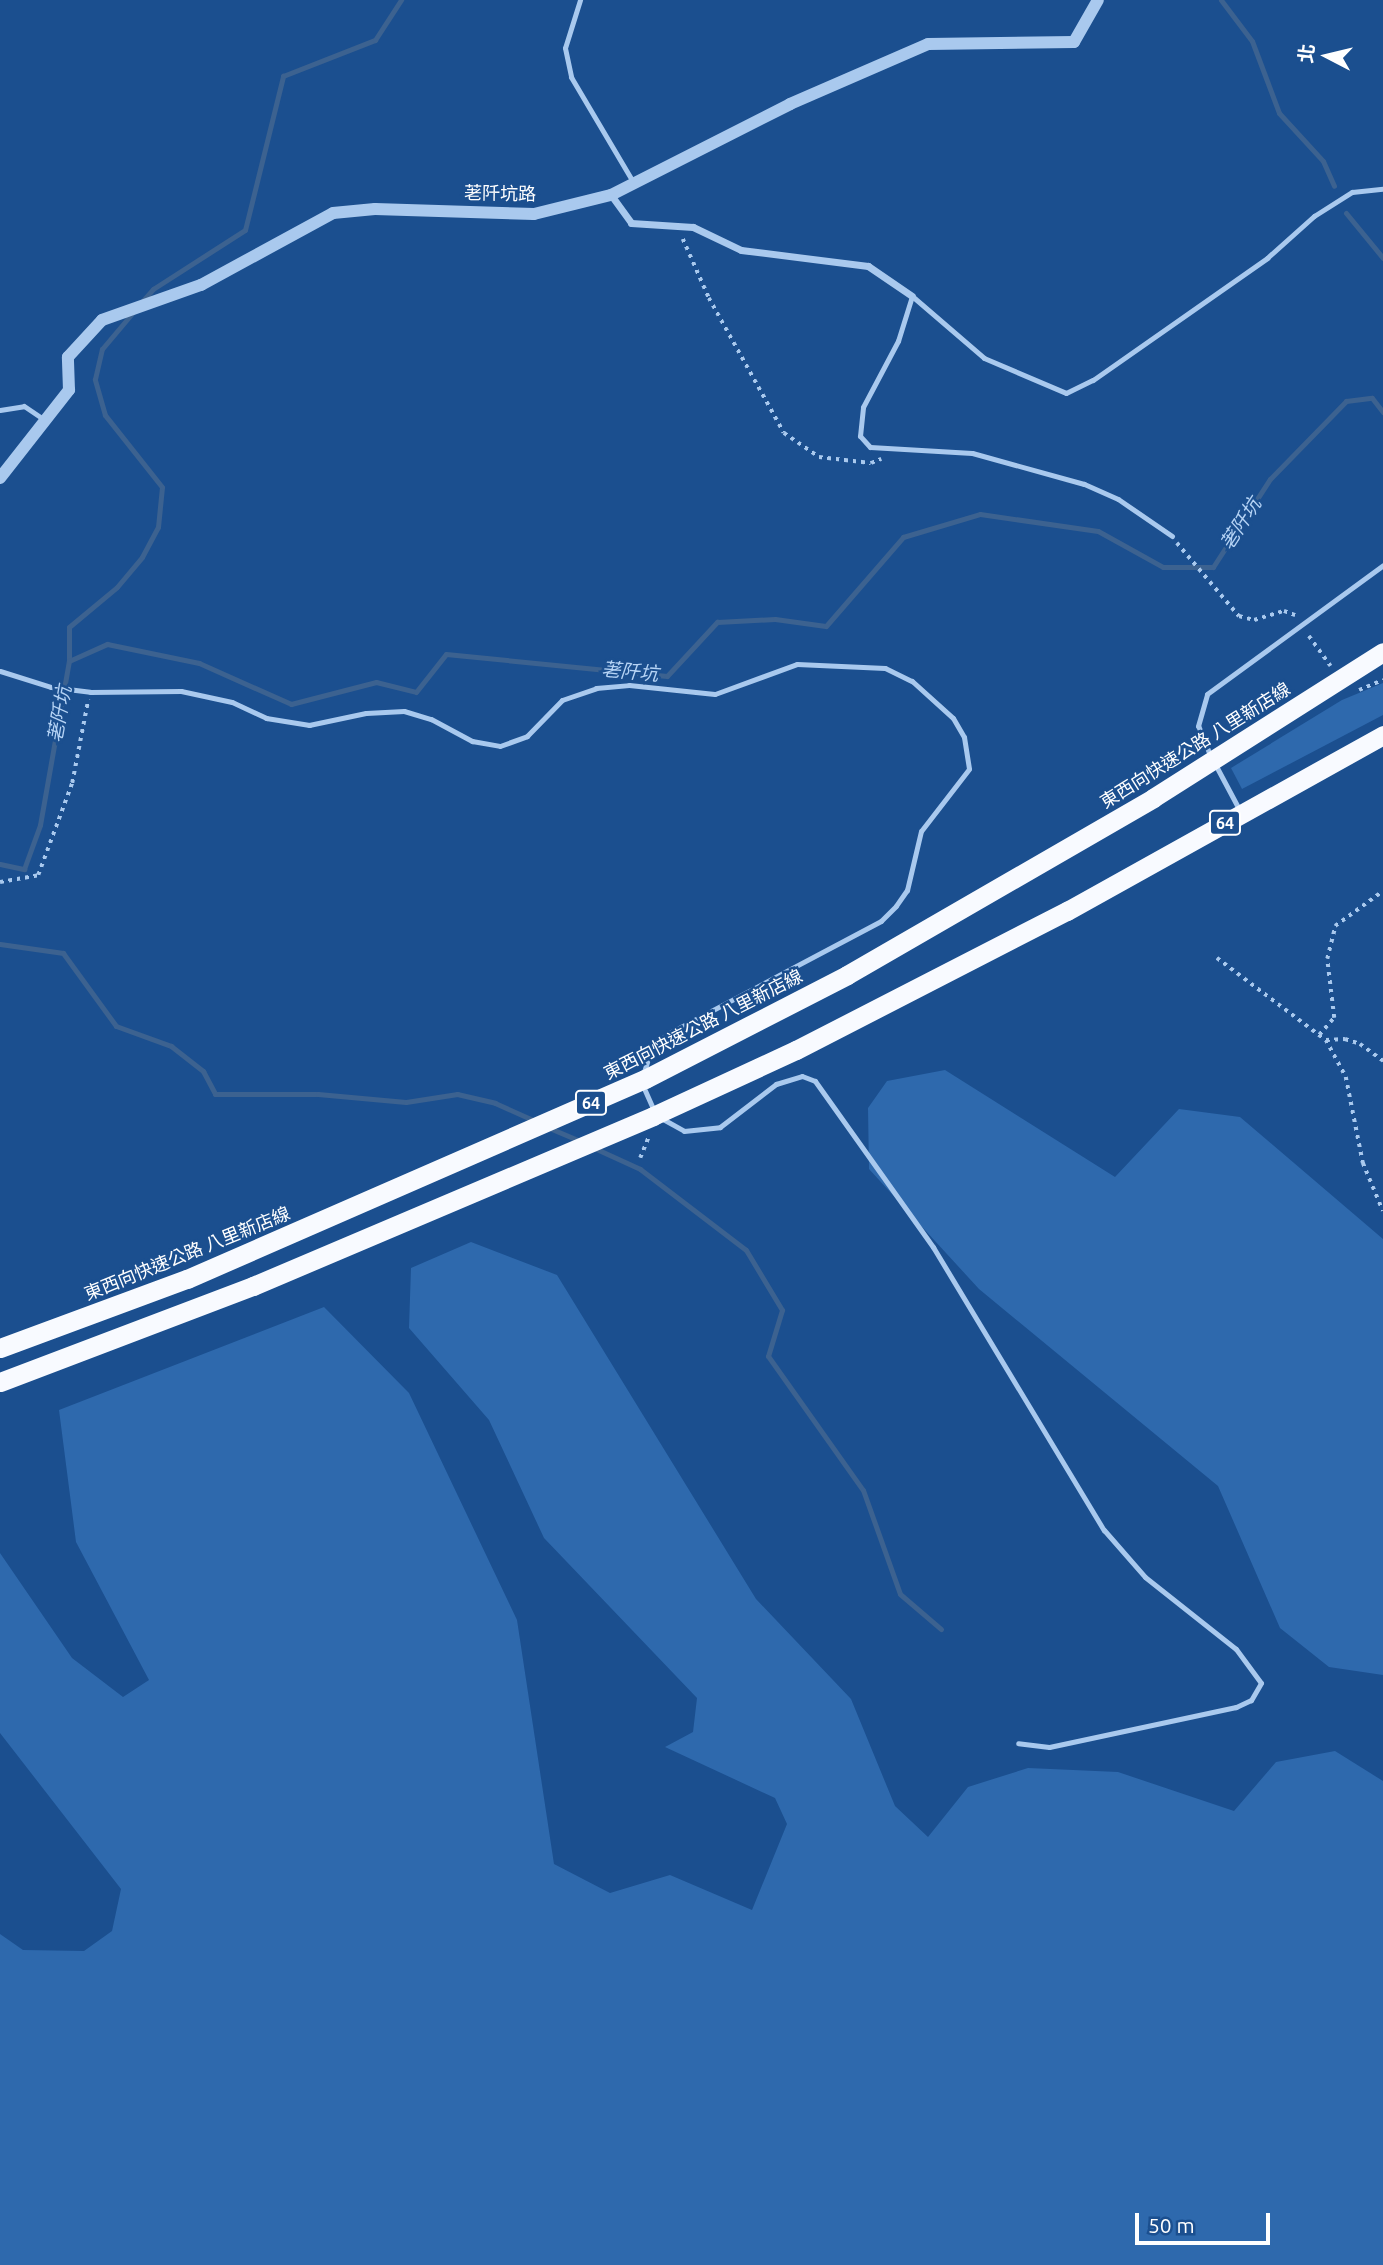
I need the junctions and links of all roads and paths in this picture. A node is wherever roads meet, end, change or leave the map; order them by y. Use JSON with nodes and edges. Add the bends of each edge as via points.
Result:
{"nodes":[{"id":1,"x":580,"y":0,"type":"edge"},
{"id":2,"x":1098,"y":0,"type":"edge"},
{"id":3,"x":635,"y":185,"type":"junction"},
{"id":4,"x":1383,"y":189,"type":"edge"},
{"id":5,"x":611,"y":195,"type":"junction"},
{"id":6,"x":678,"y":227,"type":"junction"},
{"id":7,"x":912,"y":296,"type":"junction"},
{"id":8,"x":0,"y":410,"type":"edge"},
{"id":9,"x":45,"y":420,"type":"junction"},
{"id":10,"x":902,"y":450,"type":"junction"},
{"id":11,"x":0,"y":478,"type":"edge"},
{"id":12,"x":1172,"y":536,"type":"joint"},
{"id":13,"x":1383,"y":565,"type":"edge"},
{"id":14,"x":1295,"y":615,"type":"dead end"},
{"id":15,"x":1383,"y":652,"type":"edge"},
{"id":16,"x":0,"y":671,"type":"edge"},
{"id":17,"x":86,"y":691,"type":"junction"},
{"id":18,"x":1383,"y":735,"type":"edge"},
{"id":19,"x":1242,"y":814,"type":"junction"},
{"id":20,"x":0,"y":882,"type":"edge"},
{"id":21,"x":1383,"y":891,"type":"edge"},
{"id":22,"x":1217,"y":958,"type":"dead end"},
{"id":23,"x":1319,"y":1035,"type":"junction"},
{"id":24,"x":1326,"y":1040,"type":"junction"},
{"id":25,"x":1383,"y":1061,"type":"edge"},
{"id":26,"x":1383,"y":1211,"type":"edge"},
{"id":27,"x":0,"y":1348,"type":"edge"},
{"id":28,"x":0,"y":1381,"type":"edge"},
{"id":29,"x":1018,"y":1743,"type":"dead end"}],
"edges":[{"from":1,"to":3,"type":"lane","via":[[565,48],[571,77]]},
{"from":2,"to":3,"type":"street","name":"荖阡坑路","via":[[1074,42],[928,44],[790,104]]},
{"from":3,"to":5,"type":"street","name":"荖阡坑路"},
{"from":4,"to":7,"type":"lane","via":[[1352,192],[1314,216],[1266,258],[1093,380],[1066,393],[984,358]]},
{"from":5,"to":6,"type":"street","via":[[631,223]]},
{"from":5,"to":9,"type":"street","name":"荖阡坑路","via":[[534,214],[375,209],[333,213],[201,285],[102,320],[68,357],[69,390]]},
{"from":6,"to":7,"type":"street","via":[[703,230],[741,250],[868,266]]},
{"from":6,"to":10,"type":"path","via":[[709,298],[784,433],[819,457],[871,463]]},
{"from":7,"to":10,"type":"lane","via":[[898,341],[863,407],[859,424],[860,436],[870,447]]},
{"from":8,"to":9,"type":"lane","via":[[24,405]]},
{"from":9,"to":11,"type":"street","name":"荖阡坑路"},
{"from":10,"to":12,"type":"lane","via":[[972,453],[1084,484],[1118,499]]},
{"from":12,"to":14,"type":"path","via":[[1239,617],[1254,620],[1284,611]]},
{"from":13,"to":19,"type":"lane","via":[[1206,694],[1199,710],[1202,741]]},
{"from":15,"to":27,"type":"highway","name":"東西向快速公路 八里新店線","number":"64","bridge":true,"via":[[1129,811],[847,975],[657,1073],[187,1279]]},
{"from":16,"to":17,"type":"lane","via":[[51,687]]},
{"from":17,"to":20,"type":"path","via":[[72,783],[38,875]]},
{"from":17,"to":29,"type":"lane","via":[[181,691],[232,702],[265,718],[309,725],[366,713],[404,711],[431,719],[471,741],[500,746],[527,736],[562,700],[580,692],[629,685],[715,694],[779,667],[810,664],[892,671],[912,681],[953,718],[964,737],[969,769],[921,831],[909,882],[896,906],[881,921],[666,1035],[643,1065],[643,1089],[651,1108],[666,1123],[684,1131],[704,1131],[720,1127],[790,1077],[815,1081],[933,1247],[1104,1530],[1145,1577],[1236,1649],[1261,1683],[1251,1700],[1236,1707],[1049,1747]]},
{"from":18,"to":19,"type":"highway","number":"64"},
{"from":19,"to":28,"type":"highway","number":"64","bridge":true,"via":[[1067,911],[796,1050],[653,1116],[253,1286]]},
{"from":21,"to":23,"type":"path","via":[[1335,926],[1327,959],[1334,1018]]},
{"from":22,"to":23,"type":"path"},
{"from":23,"to":24,"type":"path"},
{"from":24,"to":25,"type":"path","via":[[1360,1044]]},
{"from":24,"to":26,"type":"path","via":[[1346,1077],[1363,1163]]}]}
